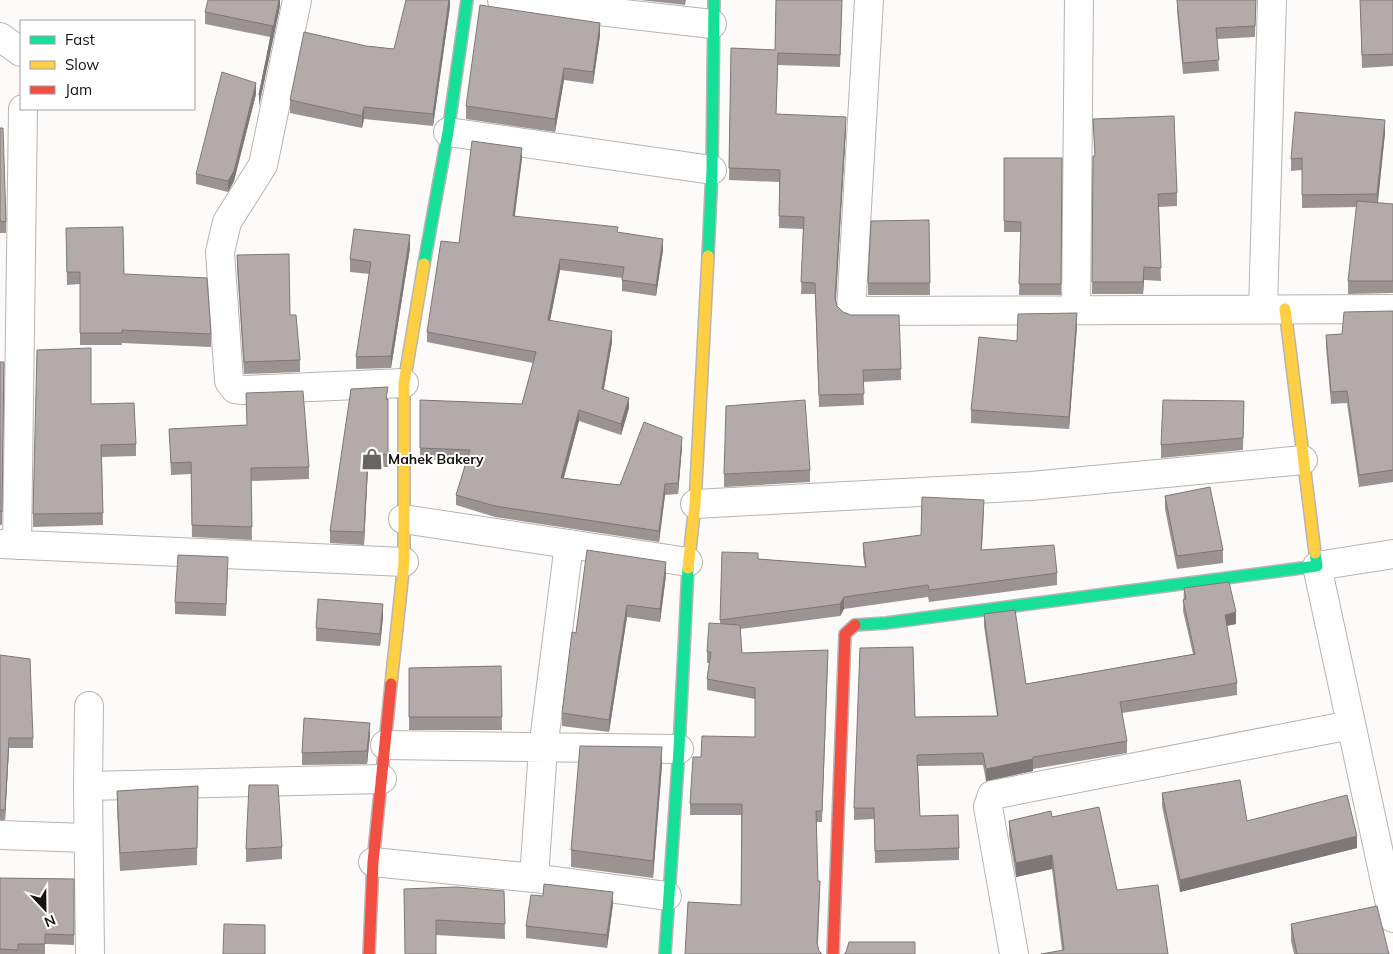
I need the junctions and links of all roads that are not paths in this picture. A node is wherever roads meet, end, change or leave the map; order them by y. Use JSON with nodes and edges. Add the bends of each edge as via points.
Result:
{"nodes":[{"id":1,"x":297,"y":0,"type":"edge"},
{"id":2,"x":467,"y":0,"type":"edge"},
{"id":3,"x":502,"y":0,"type":"edge"},
{"id":4,"x":869,"y":0,"type":"edge"},
{"id":5,"x":1079,"y":0,"type":"edge"},
{"id":6,"x":1272,"y":0,"type":"edge"},
{"id":7,"x":713,"y":12,"type":"edge"},
{"id":8,"x":0,"y":38,"type":"edge"},
{"id":9,"x":20,"y":51,"type":"edge"},
{"id":10,"x":23,"y":110,"type":"edge"},
{"id":11,"x":448,"y":132,"type":"junction"},
{"id":12,"x":712,"y":170,"type":"junction"},
{"id":13,"x":1076,"y":309,"type":"junction"},
{"id":14,"x":1274,"y":309,"type":"junction"},
{"id":15,"x":1393,"y":309,"type":"edge"},
{"id":16,"x":404,"y":383,"type":"junction"},
{"id":17,"x":1303,"y":460,"type":"junction"},
{"id":18,"x":695,"y":504,"type":"junction"},
{"id":19,"x":403,"y":519,"type":"junction"},
{"id":20,"x":570,"y":544,"type":"junction"},
{"id":21,"x":9,"y":545,"type":"edge"},
{"id":22,"x":1393,"y":554,"type":"edge"},
{"id":23,"x":404,"y":562,"type":"junction"},
{"id":24,"x":688,"y":562,"type":"junction"},
{"id":25,"x":1317,"y":566,"type":"junction"},
{"id":26,"x":89,"y":706,"type":"dead end"},
{"id":27,"x":1351,"y":725,"type":"junction"},
{"id":28,"x":385,"y":745,"type":"junction"},
{"id":29,"x":543,"y":748,"type":"junction"},
{"id":30,"x":679,"y":749,"type":"junction"},
{"id":31,"x":382,"y":779,"type":"junction"},
{"id":32,"x":88,"y":786,"type":"junction"},
{"id":33,"x":0,"y":836,"type":"edge"},
{"id":34,"x":87,"y":838,"type":"junction"},
{"id":35,"x":373,"y":862,"type":"junction"},
{"id":36,"x":534,"y":878,"type":"junction"},
{"id":37,"x":668,"y":896,"type":"junction"},
{"id":38,"x":1393,"y":918,"type":"edge"},
{"id":39,"x":90,"y":954,"type":"edge"},
{"id":40,"x":370,"y":954,"type":"edge"},
{"id":41,"x":665,"y":954,"type":"edge"},
{"id":42,"x":833,"y":954,"type":"edge"},
{"id":43,"x":1014,"y":954,"type":"edge"}],
"edges":[{"from":1,"to":16,"type":"street","via":[[263,165],[227,222],[223,235],[220,252],[229,381],[236,389],[243,390]]},
{"from":2,"to":11,"type":"street"},
{"from":3,"to":7,"type":"street"},
{"from":4,"to":13,"type":"street","via":[[851,311]]},
{"from":5,"to":13,"type":"street"},
{"from":6,"to":14,"type":"street"},
{"from":7,"to":12,"type":"street"},
{"from":8,"to":9,"type":"street"},
{"from":10,"to":21,"type":"street"},
{"from":11,"to":12,"type":"street"},
{"from":11,"to":16,"type":"street"},
{"from":12,"to":18,"type":"street"},
{"from":13,"to":14,"type":"street"},
{"from":14,"to":15,"type":"street"},
{"from":14,"to":17,"type":"street"},
{"from":16,"to":19,"type":"street"},
{"from":17,"to":18,"type":"street","via":[[1031,486]]},
{"from":17,"to":25,"type":"street"},
{"from":18,"to":24,"type":"street"},
{"from":19,"to":20,"type":"street"},
{"from":19,"to":23,"type":"street"},
{"from":20,"to":24,"type":"street"},
{"from":20,"to":29,"type":"street"},
{"from":21,"to":23,"type":"street"},
{"from":22,"to":25,"type":"street"},
{"from":23,"to":28,"type":"street"},
{"from":24,"to":30,"type":"street"},
{"from":25,"to":27,"type":"street"},
{"from":25,"to":42,"type":"street","via":[[886,623],[856,623],[849,627],[845,634]]},
{"from":26,"to":32,"type":"street"},
{"from":27,"to":38,"type":"street"},
{"from":27,"to":43,"type":"street","via":[[992,795],[988,807]]},
{"from":28,"to":29,"type":"street"},
{"from":28,"to":31,"type":"street"},
{"from":29,"to":30,"type":"street"},
{"from":29,"to":36,"type":"street"},
{"from":30,"to":37,"type":"street"},
{"from":31,"to":32,"type":"street"},
{"from":31,"to":35,"type":"street"},
{"from":32,"to":34,"type":"street"},
{"from":33,"to":34,"type":"street"},
{"from":34,"to":39,"type":"street"},
{"from":35,"to":36,"type":"street"},
{"from":35,"to":40,"type":"street"},
{"from":36,"to":37,"type":"street"},
{"from":37,"to":41,"type":"street"}]}
